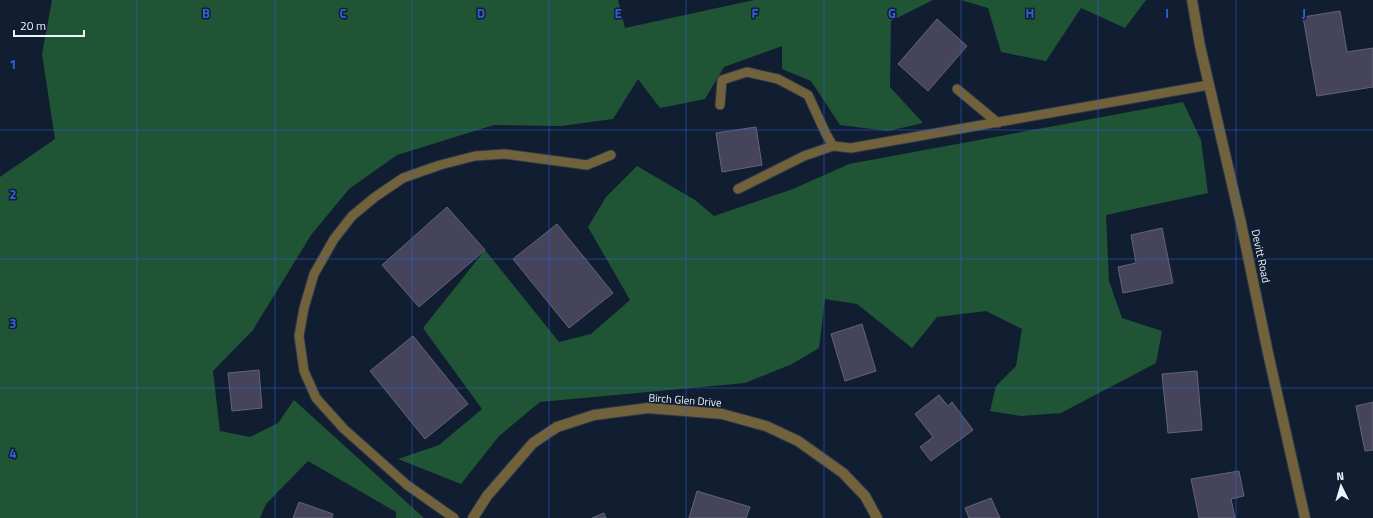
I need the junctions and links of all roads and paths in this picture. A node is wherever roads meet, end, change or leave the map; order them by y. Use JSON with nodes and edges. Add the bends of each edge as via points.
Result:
{"nodes":[{"id":1,"x":1192,"y":0,"type":"edge"},
{"id":2,"x":1209,"y":85,"type":"junction"},
{"id":3,"x":958,"y":89,"type":"dead end"},
{"id":4,"x":720,"y":105,"type":"dead end"},
{"id":5,"x":998,"y":123,"type":"junction"},
{"id":6,"x":833,"y":146,"type":"junction"},
{"id":7,"x":611,"y":155,"type":"dead end"},
{"id":8,"x":738,"y":189,"type":"dead end"},
{"id":9,"x":454,"y":518,"type":"edge"},
{"id":10,"x":473,"y":518,"type":"edge"},
{"id":11,"x":877,"y":518,"type":"edge"},
{"id":12,"x":1305,"y":518,"type":"edge"}],
"edges":[{"from":1,"to":2,"type":"street","name":"Devitt Road"},
{"from":2,"to":5,"type":"lane"},
{"from":2,"to":12,"type":"street","name":"Devitt Road"},
{"from":3,"to":5,"type":"lane"},
{"from":4,"to":6,"type":"lane","via":[[722,80],[747,72],[778,79],[808,95]]},
{"from":5,"to":6,"type":"lane","via":[[851,148]]},
{"from":6,"to":8,"type":"lane","via":[[804,156]]},
{"from":7,"to":9,"type":"lane","via":[[587,165],[505,154],[475,156],[403,178],[352,216],[334,239],[314,274],[299,336],[304,371],[316,398],[344,429],[407,485]]},
{"from":10,"to":11,"type":"street","name":"Birch Glen Drive","via":[[487,496],[533,444],[557,427],[594,415],[648,408],[722,414],[766,426],[798,441],[843,473],[865,496]]}]}
